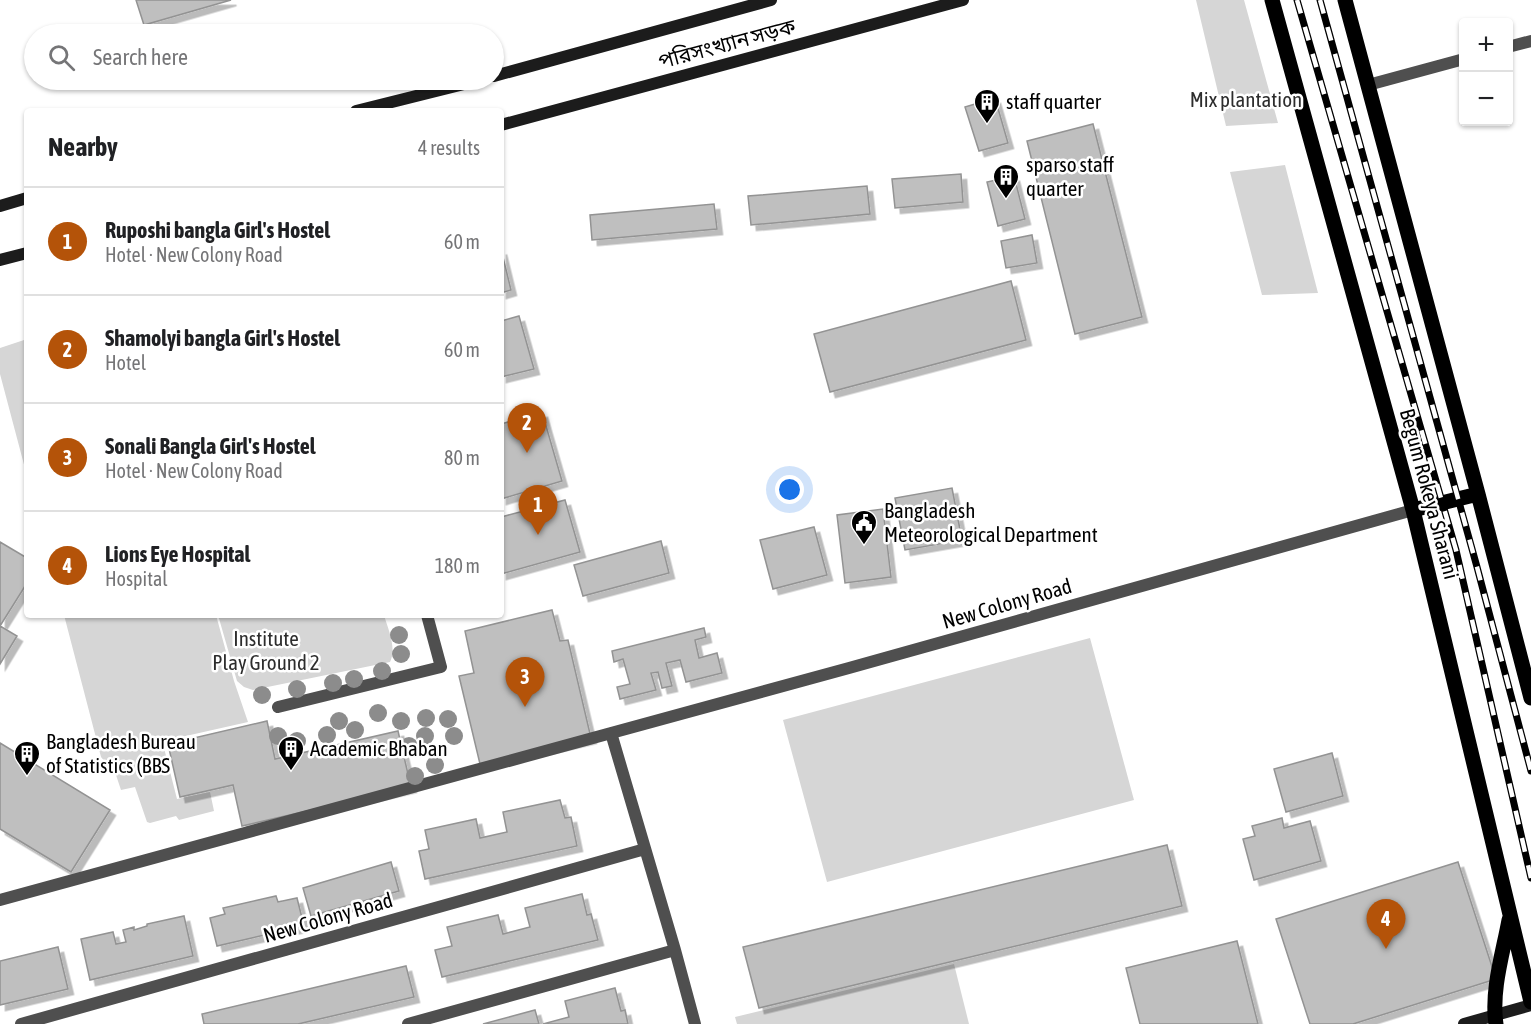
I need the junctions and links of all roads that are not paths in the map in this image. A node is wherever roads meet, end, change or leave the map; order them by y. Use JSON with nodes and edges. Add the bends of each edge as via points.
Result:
{"nodes":[{"id":1,"x":771,"y":0,"type":"edge"},
{"id":2,"x":963,"y":0,"type":"edge"},
{"id":3,"x":1272,"y":0,"type":"edge"},
{"id":4,"x":1345,"y":0,"type":"edge"},
{"id":5,"x":1531,"y":41,"type":"edge"},
{"id":6,"x":1513,"y":46,"type":"edge"},
{"id":7,"x":1459,"y":60,"type":"edge"},
{"id":8,"x":504,"y":73,"type":"edge"},
{"id":9,"x":1368,"y":85,"type":"junction"},
{"id":10,"x":440,"y":90,"type":"edge"},
{"id":11,"x":368,"y":108,"type":"edge"},
{"id":12,"x":504,"y":124,"type":"edge"},
{"id":13,"x":24,"y":199,"type":"edge"},
{"id":14,"x":0,"y":206,"type":"edge"},
{"id":15,"x":24,"y":254,"type":"edge"},
{"id":16,"x":0,"y":260,"type":"edge"},
{"id":17,"x":1478,"y":494,"type":"junction"},
{"id":18,"x":1413,"y":510,"type":"junction"},
{"id":19,"x":427,"y":618,"type":"edge"},
{"id":20,"x":1531,"y":698,"type":"edge"},
{"id":21,"x":278,"y":706,"type":"dead end"},
{"id":22,"x":611,"y":733,"type":"junction"},
{"id":23,"x":645,"y":849,"type":"junction"},
{"id":24,"x":0,"y":900,"type":"edge"},
{"id":25,"x":1510,"y":914,"type":"junction"},
{"id":26,"x":675,"y":950,"type":"junction"},
{"id":27,"x":1531,"y":1003,"type":"edge"},
{"id":28,"x":1496,"y":1020,"type":"edge"},
{"id":29,"x":22,"y":1024,"type":"edge"},
{"id":30,"x":408,"y":1024,"type":"edge"},
{"id":31,"x":695,"y":1024,"type":"edge"},
{"id":32,"x":1464,"y":1024,"type":"edge"}],
"edges":[{"from":1,"to":8,"type":"street"},
{"from":2,"to":12,"type":"street","name":"পরিসংখ্যান সড়ক"},
{"from":3,"to":18,"type":"main road","name":"Begum Rokeya Sharani"},
{"from":4,"to":9,"type":"main road"},
{"from":5,"to":6,"type":"street"},
{"from":7,"to":9,"type":"street"},
{"from":9,"to":17,"type":"main road"},
{"from":10,"to":11,"type":"street"},
{"from":13,"to":14,"type":"street"},
{"from":15,"to":16,"type":"street"},
{"from":17,"to":18,"type":"main road"},
{"from":17,"to":20,"type":"main road"},
{"from":18,"to":22,"type":"street","name":"New Colony Road"},
{"from":18,"to":25,"type":"main road","name":"Begum Rokeya Sharani"},
{"from":19,"to":21,"type":"street","via":[[441,667]]},
{"from":22,"to":23,"type":"street"},
{"from":22,"to":24,"type":"street","name":"New Colony Road"},
{"from":23,"to":26,"type":"street"},
{"from":23,"to":29,"type":"street","name":"New Colony Road"},
{"from":25,"to":27,"type":"main road","name":"Begum Rokeya Sharani"},
{"from":25,"to":28,"type":"main road","via":[[1497,983]]},
{"from":26,"to":30,"type":"street"},
{"from":26,"to":31,"type":"street"},
{"from":27,"to":28,"type":"street"},
{"from":28,"to":32,"type":"street"}]}
